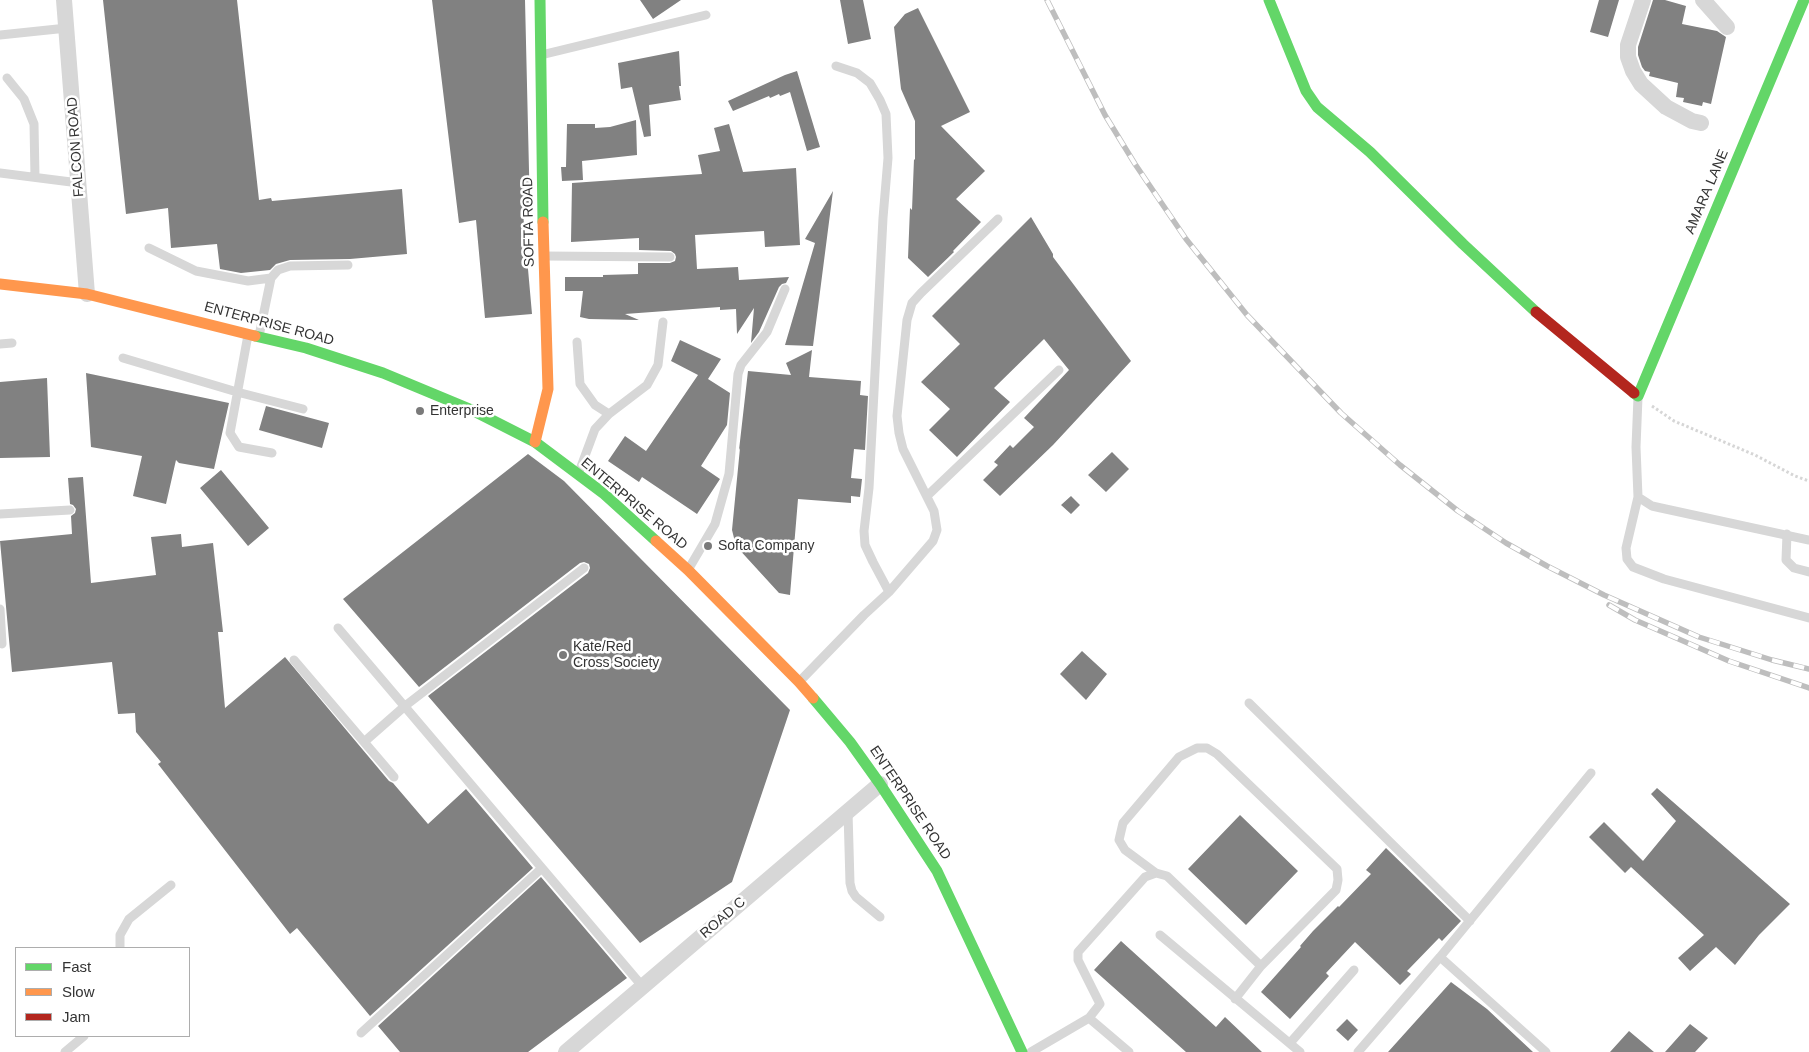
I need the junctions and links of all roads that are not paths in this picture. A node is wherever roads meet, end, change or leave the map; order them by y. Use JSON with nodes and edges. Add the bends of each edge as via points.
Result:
{"nodes":[{"id":1,"x":64,"y":0,"type":"edge"},
{"id":2,"x":540,"y":0,"type":"edge"},
{"id":3,"x":1270,"y":0,"type":"edge"},
{"id":4,"x":1643,"y":0,"type":"edge"},
{"id":5,"x":1704,"y":0,"type":"edge"},
{"id":6,"x":1804,"y":0,"type":"edge"},
{"id":7,"x":706,"y":15,"type":"dead end"},
{"id":8,"x":1727,"y":27,"type":"dead end"},
{"id":9,"x":67,"y":28,"type":"junction"},
{"id":10,"x":0,"y":35,"type":"edge"},
{"id":11,"x":541,"y":55,"type":"junction"},
{"id":12,"x":836,"y":66,"type":"dead end"},
{"id":13,"x":7,"y":78,"type":"dead end"},
{"id":14,"x":1701,"y":123,"type":"dead end"},
{"id":15,"x":0,"y":173,"type":"edge"},
{"id":16,"x":35,"y":177,"type":"junction"},
{"id":17,"x":79,"y":183,"type":"junction"},
{"id":18,"x":998,"y":219,"type":"dead end"},
{"id":19,"x":149,"y":248,"type":"dead end"},
{"id":20,"x":544,"y":256,"type":"junction"},
{"id":21,"x":670,"y":257,"type":"dead end"},
{"id":22,"x":348,"y":265,"type":"dead end"},
{"id":23,"x":270,"y":278,"type":"junction"},
{"id":24,"x":0,"y":284,"type":"edge"},
{"id":25,"x":785,"y":289,"type":"dead end"},
{"id":26,"x":87,"y":294,"type":"junction"},
{"id":27,"x":663,"y":322,"type":"dead end"},
{"id":28,"x":254,"y":335,"type":"junction"},
{"id":29,"x":576,"y":342,"type":"dead end"},
{"id":30,"x":12,"y":343,"type":"dead end"},
{"id":31,"x":0,"y":344,"type":"edge"},
{"id":32,"x":123,"y":358,"type":"dead end"},
{"id":33,"x":1059,"y":370,"type":"dead end"},
{"id":34,"x":237,"y":392,"type":"junction"},
{"id":35,"x":1638,"y":396,"type":"junction"},
{"id":36,"x":303,"y":409,"type":"dead end"},
{"id":37,"x":609,"y":414,"type":"junction"},
{"id":38,"x":534,"y":442,"type":"junction"},
{"id":39,"x":272,"y":453,"type":"dead end"},
{"id":40,"x":578,"y":475,"type":"junction"},
{"id":41,"x":927,"y":496,"type":"junction"},
{"id":42,"x":1638,"y":497,"type":"junction"},
{"id":43,"x":70,"y":510,"type":"dead end"},
{"id":44,"x":0,"y":514,"type":"edge"},
{"id":45,"x":1787,"y":534,"type":"junction"},
{"id":46,"x":1809,"y":540,"type":"edge"},
{"id":47,"x":584,"y":568,"type":"dead end"},
{"id":48,"x":688,"y":570,"type":"junction"},
{"id":49,"x":1809,"y":572,"type":"edge"},
{"id":50,"x":889,"y":592,"type":"junction"},
{"id":51,"x":0,"y":609,"type":"edge"},
{"id":52,"x":1809,"y":618,"type":"edge"},
{"id":53,"x":338,"y":628,"type":"dead end"},
{"id":54,"x":2,"y":644,"type":"dead end"},
{"id":55,"x":294,"y":660,"type":"dead end"},
{"id":56,"x":798,"y":682,"type":"junction"},
{"id":57,"x":1249,"y":703,"type":"dead end"},
{"id":58,"x":405,"y":706,"type":"junction"},
{"id":59,"x":364,"y":742,"type":"junction"},
{"id":60,"x":1591,"y":773,"type":"dead end"},
{"id":61,"x":394,"y":778,"type":"dead end"},
{"id":62,"x":880,"y":784,"type":"junction"},
{"id":63,"x":848,"y":812,"type":"junction"},
{"id":64,"x":542,"y":868,"type":"junction"},
{"id":65,"x":1156,"y":873,"type":"junction"},
{"id":66,"x":171,"y":885,"type":"dead end"},
{"id":67,"x":880,"y":917,"type":"dead end"},
{"id":68,"x":1470,"y":922,"type":"junction"},
{"id":69,"x":1160,"y":935,"type":"dead end"},
{"id":70,"x":120,"y":947,"type":"edge"},
{"id":71,"x":1440,"y":957,"type":"junction"},
{"id":72,"x":1261,"y":966,"type":"junction"},
{"id":73,"x":1354,"y":970,"type":"dead end"},
{"id":74,"x":643,"y":987,"type":"junction"},
{"id":75,"x":1235,"y":999,"type":"junction"},
{"id":76,"x":1089,"y":1018,"type":"junction"},
{"id":77,"x":361,"y":1033,"type":"dead end"},
{"id":78,"x":83,"y":1037,"type":"edge"},
{"id":79,"x":1290,"y":1043,"type":"junction"},
{"id":80,"x":64,"y":1052,"type":"edge"},
{"id":81,"x":566,"y":1052,"type":"edge"},
{"id":82,"x":1022,"y":1052,"type":"edge"},
{"id":83,"x":1031,"y":1052,"type":"edge"},
{"id":84,"x":1129,"y":1052,"type":"edge"},
{"id":85,"x":1300,"y":1052,"type":"edge"},
{"id":86,"x":1358,"y":1052,"type":"edge"},
{"id":87,"x":1546,"y":1052,"type":"edge"}],
"edges":[{"from":1,"to":9,"type":"street","name":"FALCON ROAD"},
{"from":2,"to":11,"type":"street","name":"SOFTA ROAD"},
{"from":3,"to":35,"type":"street","via":[[1306,91],[1317,107],[1370,152],[1532,308]]},
{"from":4,"to":14,"type":"street","via":[[1628,45],[1632,71],[1666,107]]},
{"from":5,"to":8,"type":"street"},
{"from":6,"to":35,"type":"street","name":"AMARA LANE"},
{"from":7,"to":11,"type":"lane"},
{"from":9,"to":10,"type":"lane"},
{"from":9,"to":17,"type":"street","name":"FALCON ROAD"},
{"from":11,"to":20,"type":"street","name":"SOFTA ROAD"},
{"from":12,"to":50,"type":"lane","via":[[857,73],[870,83],[886,114],[888,158],[864,531],[865,545]]},
{"from":13,"to":16,"type":"lane","via":[[24,99],[34,124]]},
{"from":15,"to":16,"type":"lane"},
{"from":16,"to":17,"type":"lane"},
{"from":17,"to":26,"type":"street","name":"FALCON ROAD"},
{"from":18,"to":41,"type":"lane","via":[[921,292],[912,303],[906,320],[897,416],[899,433],[903,449]]},
{"from":19,"to":23,"type":"lane","via":[[196,271],[248,281]]},
{"from":20,"to":21,"type":"lane"},
{"from":20,"to":38,"type":"street","name":"SOFTA ROAD","via":[[548,389]]},
{"from":22,"to":23,"type":"lane","via":[[290,266],[278,270]]},
{"from":23,"to":28,"type":"lane"},
{"from":24,"to":26,"type":"street","name":"ENTERPRISE ROAD"},
{"from":25,"to":48,"type":"lane","via":[[767,332],[741,365],[729,474],[715,524]]},
{"from":26,"to":28,"type":"street","name":"ENTERPRISE ROAD"},
{"from":27,"to":37,"type":"lane","via":[[658,365],[647,385]]},
{"from":28,"to":34,"type":"lane"},
{"from":28,"to":38,"type":"street","name":"ENTERPRISE ROAD","via":[[383,373],[472,410]]},
{"from":29,"to":37,"type":"lane","via":[[580,384],[595,405]]},
{"from":30,"to":31,"type":"lane"},
{"from":32,"to":34,"type":"lane"},
{"from":33,"to":41,"type":"lane"},
{"from":34,"to":36,"type":"lane"},
{"from":34,"to":39,"type":"lane","via":[[230,433],[239,447]]},
{"from":35,"to":42,"type":"lane"},
{"from":37,"to":40,"type":"lane","via":[[595,429]]},
{"from":38,"to":40,"type":"street","name":"ENTERPRISE ROAD"},
{"from":40,"to":48,"type":"street","name":"ENTERPRISE ROAD","via":[[603,493]]},
{"from":41,"to":50,"type":"lane","via":[[937,530],[933,542]]},
{"from":42,"to":45,"type":"lane","via":[[1652,506]]},
{"from":42,"to":52,"type":"lane","via":[[1626,548],[1627,559],[1633,567],[1664,579]]},
{"from":43,"to":44,"type":"lane"},
{"from":45,"to":46,"type":"lane"},
{"from":45,"to":49,"type":"lane","via":[[1786,560],[1794,568]]},
{"from":47,"to":58,"type":"lane"},
{"from":48,"to":56,"type":"street","name":"ENTERPRISE ROAD"},
{"from":50,"to":56,"type":"lane"},
{"from":51,"to":54,"type":"lane"},
{"from":53,"to":58,"type":"lane"},
{"from":55,"to":59,"type":"lane"},
{"from":56,"to":62,"type":"street","name":"ENTERPRISE ROAD","via":[[850,742]]},
{"from":57,"to":68,"type":"lane"},
{"from":58,"to":59,"type":"lane"},
{"from":58,"to":64,"type":"lane"},
{"from":59,"to":61,"type":"lane"},
{"from":60,"to":68,"type":"lane"},
{"from":62,"to":63,"type":"street","name":"ROAD C"},
{"from":62,"to":82,"type":"street","name":"ENTERPRISE ROAD","via":[[938,871]]},
{"from":63,"to":67,"type":"lane","via":[[852,890]]},
{"from":63,"to":74,"type":"street","name":"ROAD C"},
{"from":64,"to":74,"type":"lane"},
{"from":64,"to":77,"type":"lane"},
{"from":65,"to":72,"type":"lane","via":[[1167,876]]},
{"from":65,"to":72,"type":"lane","via":[[1125,850],[1119,840],[1123,823],[1179,757],[1198,748],[1207,748],[1337,870],[1336,890]]},
{"from":65,"to":76,"type":"lane","via":[[1145,877],[1078,952],[1078,960],[1100,1004]]},
{"from":66,"to":70,"type":"lane","via":[[128,919],[120,935]]},
{"from":68,"to":71,"type":"lane"},
{"from":69,"to":75,"type":"lane"},
{"from":71,"to":86,"type":"lane"},
{"from":71,"to":87,"type":"lane"},
{"from":72,"to":75,"type":"lane"},
{"from":73,"to":79,"type":"lane"},
{"from":74,"to":81,"type":"street","name":"ROAD C"},
{"from":75,"to":79,"type":"lane"},
{"from":76,"to":83,"type":"lane"},
{"from":76,"to":84,"type":"lane"},
{"from":78,"to":80,"type":"lane"},
{"from":79,"to":85,"type":"lane"}]}
